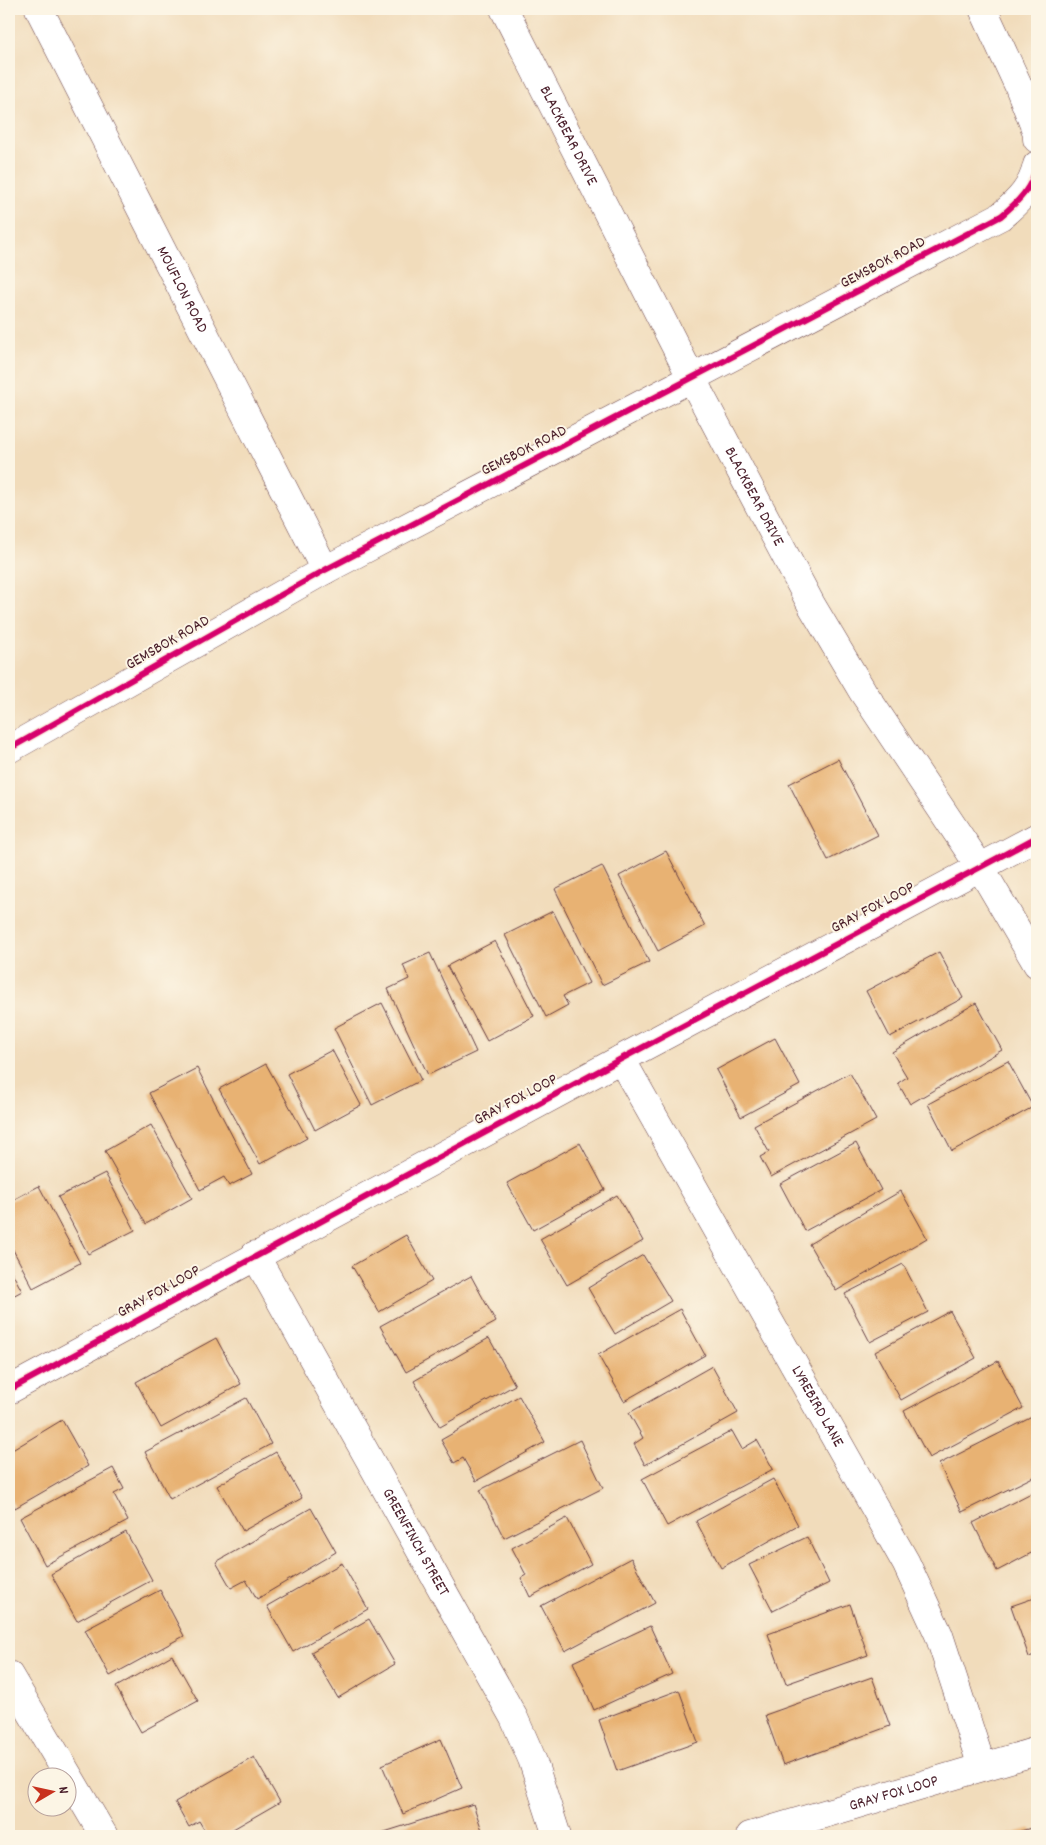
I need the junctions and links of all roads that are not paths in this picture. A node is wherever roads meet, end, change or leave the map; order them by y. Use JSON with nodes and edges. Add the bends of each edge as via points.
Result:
{"nodes":[{"id":1,"x":39,"y":9,"type":"edge"},
{"id":2,"x":504,"y":9,"type":"edge"},
{"id":3,"x":983,"y":9,"type":"edge"},
{"id":4,"x":1037,"y":139,"type":"edge"},
{"id":5,"x":1037,"y":166,"type":"edge"},
{"id":6,"x":692,"y":379,"type":"junction"},
{"id":7,"x":326,"y":570,"type":"junction"},
{"id":8,"x":9,"y":749,"type":"edge"},
{"id":9,"x":1037,"y":837,"type":"edge"},
{"id":10,"x":980,"y":866,"type":"junction"},
{"id":11,"x":1037,"y":964,"type":"edge"},
{"id":12,"x":621,"y":1059,"type":"junction"},
{"id":13,"x":255,"y":1255,"type":"junction"},
{"id":14,"x":9,"y":1390,"type":"edge"},
{"id":15,"x":9,"y":1674,"type":"edge"},
{"id":16,"x":1037,"y":1751,"type":"edge"},
{"id":17,"x":982,"y":1767,"type":"junction"},
{"id":18,"x":104,"y":1836,"type":"edge"},
{"id":19,"x":557,"y":1836,"type":"edge"},
{"id":20,"x":750,"y":1836,"type":"edge"}],
"edges":[{"from":1,"to":7,"type":"street","name":"MOUFLON ROAD"},
{"from":2,"to":6,"type":"street","name":"BLACKBEAR DRIVE"},
{"from":3,"to":4,"type":"street","via":[[1019,87]]},
{"from":5,"to":6,"type":"street","name":"GEMSBOK ROAD","via":[[1034,179],[1021,199],[1001,216]]},
{"from":6,"to":7,"type":"street","name":"GEMSBOK ROAD"},
{"from":6,"to":10,"type":"street","name":"BLACKBEAR DRIVE","via":[[812,606],[863,692]]},
{"from":7,"to":8,"type":"street","name":"GEMSBOK ROAD"},
{"from":9,"to":10,"type":"street","name":"GRAY FOX LOOP"},
{"from":10,"to":11,"type":"street","name":"BLACKBEAR DRIVE"},
{"from":10,"to":12,"type":"street","name":"GRAY FOX LOOP"},
{"from":12,"to":13,"type":"street","name":"GRAY FOX LOOP"},
{"from":12,"to":17,"type":"street","name":"LYREBIRD LANE","via":[[906,1563],[939,1635]]},
{"from":13,"to":14,"type":"street","name":"GRAY FOX LOOP"},
{"from":13,"to":19,"type":"street","name":"GREENFINCH STREET","via":[[514,1718],[532,1759]]},
{"from":15,"to":18,"type":"street"},
{"from":16,"to":17,"type":"street","name":"GRAY FOX LOOP"},
{"from":17,"to":20,"type":"street","name":"GRAY FOX LOOP"}]}
